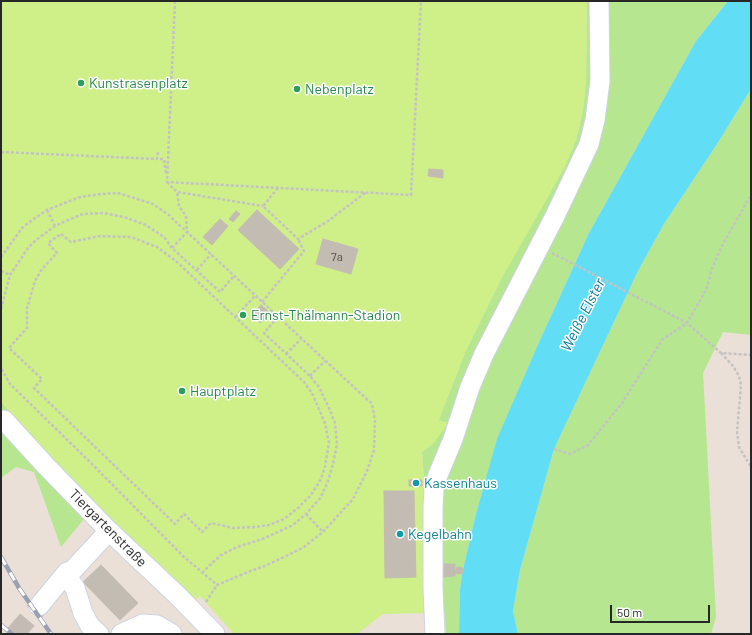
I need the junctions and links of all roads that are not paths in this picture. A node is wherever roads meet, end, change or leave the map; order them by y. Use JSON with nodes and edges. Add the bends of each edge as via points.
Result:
{"nodes":[{"id":1,"x":599,"y":1,"type":"edge"},
{"id":2,"x":4,"y":420,"type":"dead end"},
{"id":3,"x":109,"y":531,"type":"junction"},
{"id":4,"x":66,"y":575,"type":"junction"},
{"id":5,"x":39,"y":606,"type":"tunnel mouth"},
{"id":6,"x":98,"y":634,"type":"edge"},
{"id":7,"x":121,"y":634,"type":"edge"},
{"id":8,"x":172,"y":634,"type":"edge"},
{"id":9,"x":215,"y":634,"type":"edge"},
{"id":10,"x":435,"y":634,"type":"edge"}],
"edges":[{"from":1,"to":10,"type":"lane","via":[[600,81],[589,144],[484,354],[434,489]]},
{"from":2,"to":3,"type":"lane","name":"Tiergartenstraße"},
{"from":3,"to":4,"type":"lane"},
{"from":3,"to":9,"type":"lane","name":"Tiergartenstraße"},
{"from":4,"to":5,"type":"lane"},
{"from":4,"to":6,"type":"lane","via":[[75,588],[90,626]]},
{"from":7,"to":8,"type":"lane","via":[[143,624],[157,625]]}]}
